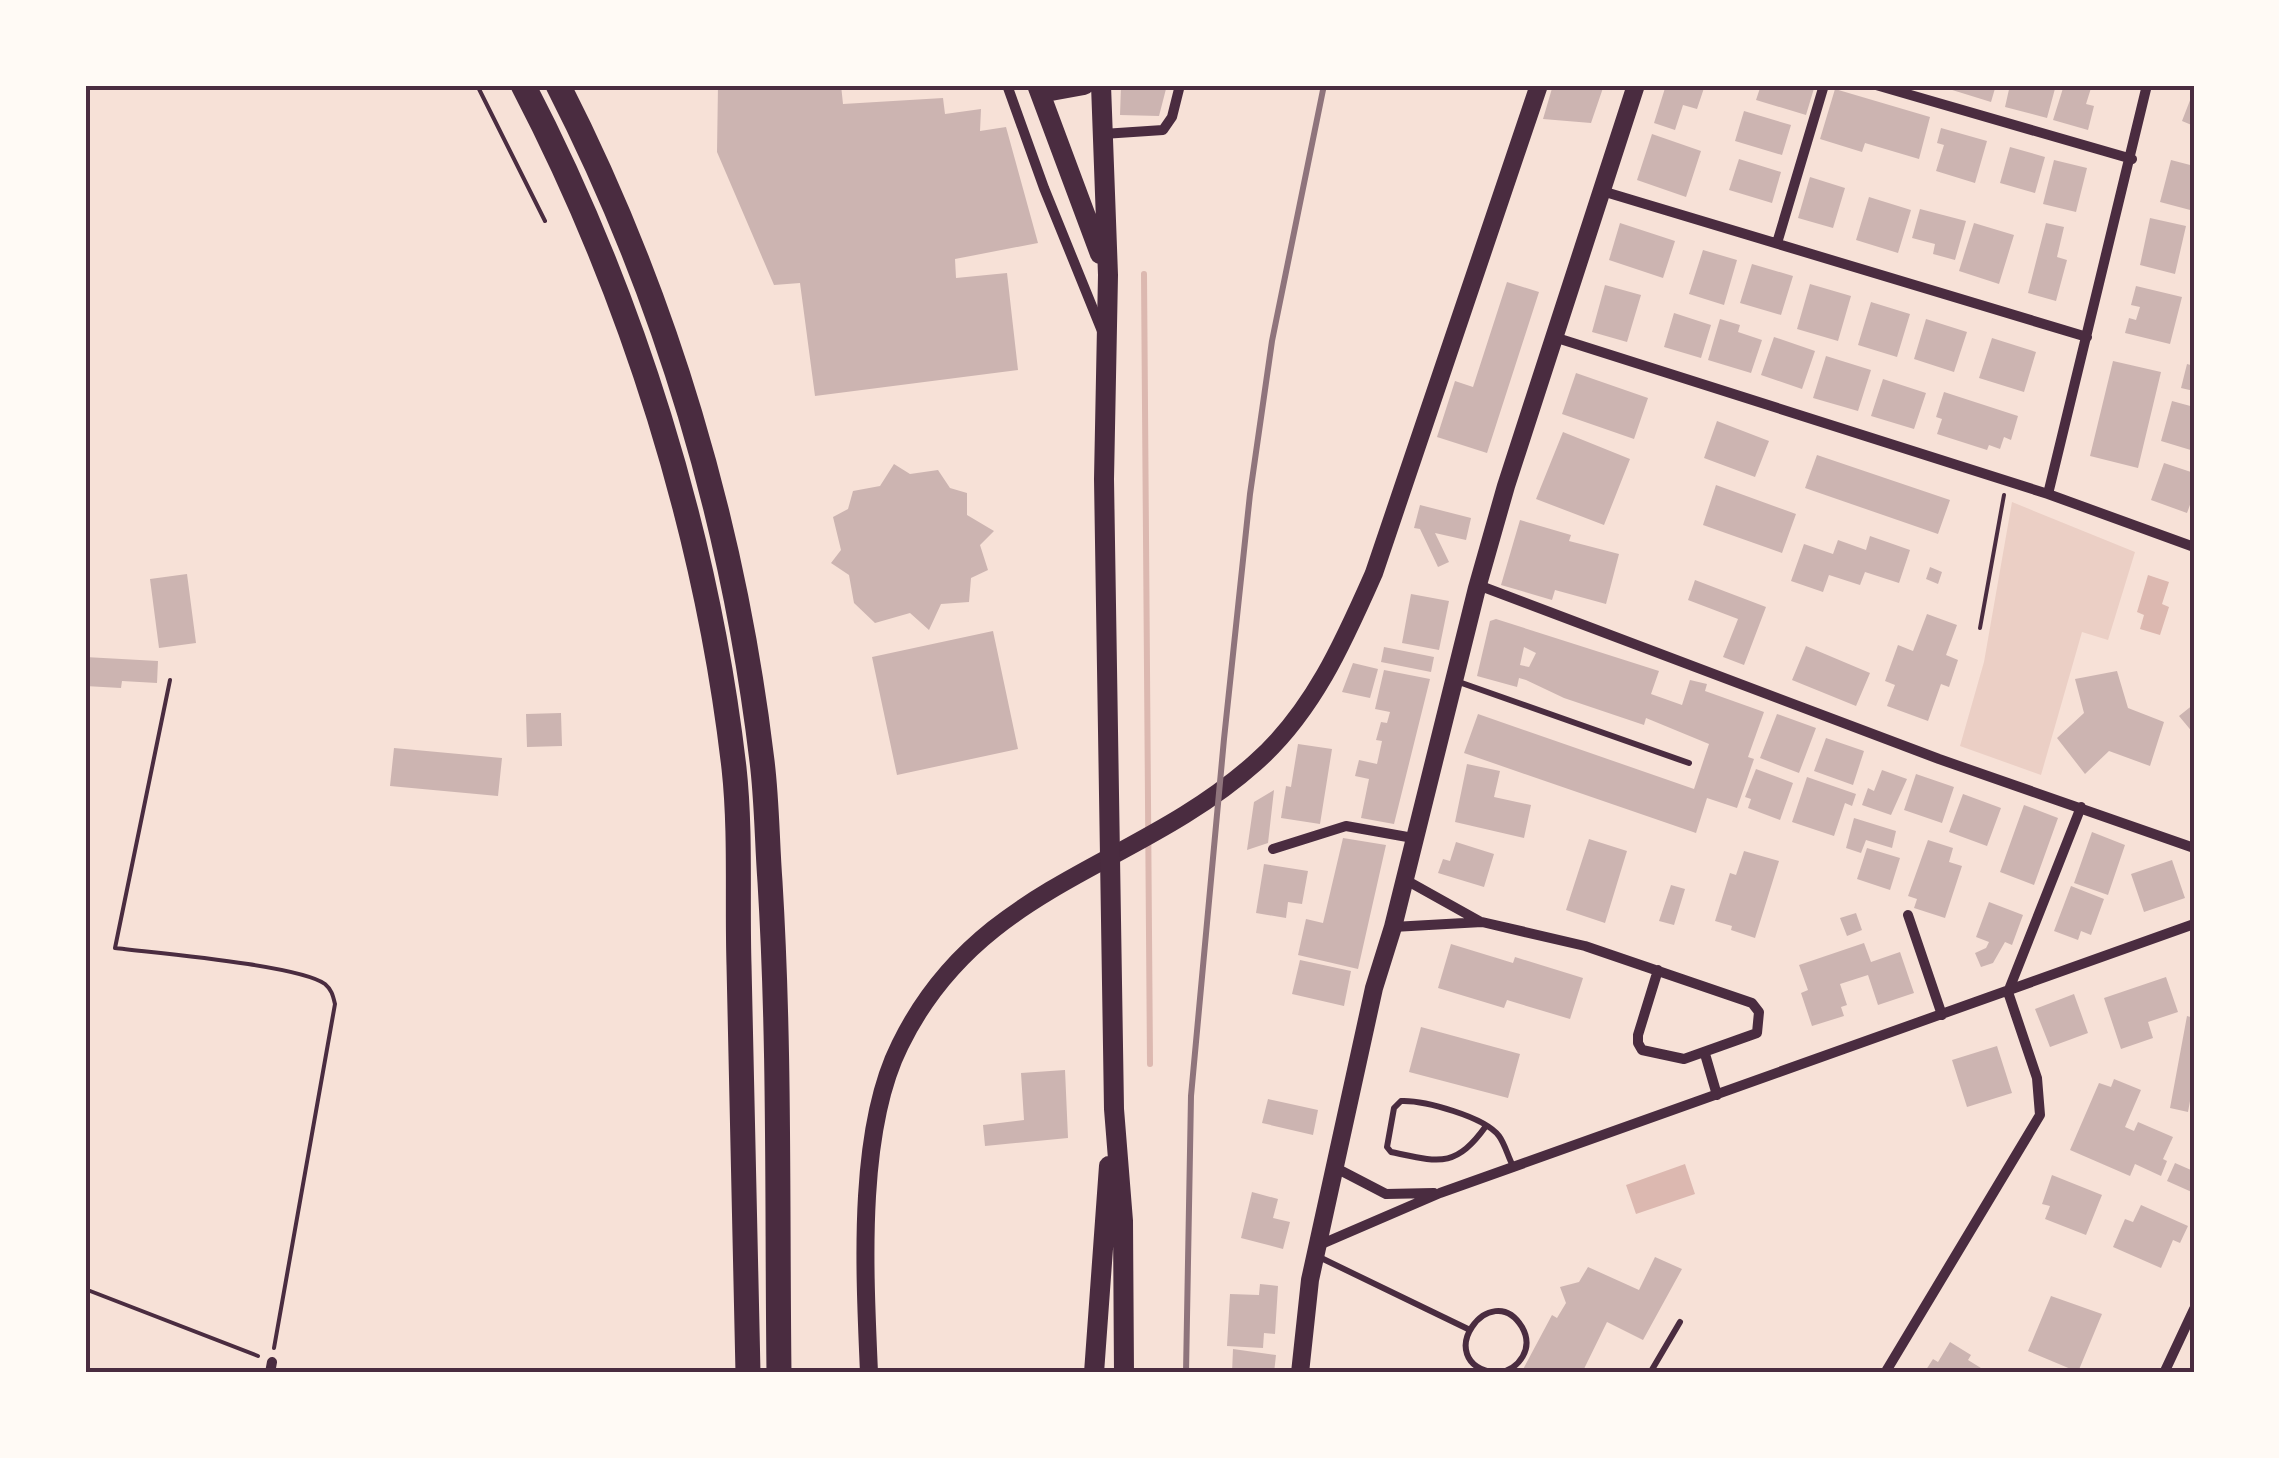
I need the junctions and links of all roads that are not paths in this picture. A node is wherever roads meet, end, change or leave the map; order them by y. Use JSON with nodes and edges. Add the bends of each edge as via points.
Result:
{"nodes":[{"id":1,"x":524,"y":85,"type":"edge"},
{"id":2,"x":558,"y":85,"type":"edge"},
{"id":3,"x":1007,"y":85,"type":"edge"},
{"id":4,"x":1084,"y":85,"type":"edge"},
{"id":5,"x":1101,"y":85,"type":"edge"},
{"id":6,"x":1180,"y":85,"type":"edge"},
{"id":7,"x":1540,"y":85,"type":"edge"},
{"id":8,"x":1636,"y":85,"type":"edge"},
{"id":9,"x":1824,"y":85,"type":"edge"},
{"id":10,"x":1876,"y":85,"type":"edge"},
{"id":11,"x":2148,"y":85,"type":"edge"},
{"id":12,"x":1039,"y":89,"type":"edge"},
{"id":13,"x":1101,"y":134,"type":"junction"},
{"id":14,"x":2132,"y":159,"type":"junction"},
{"id":15,"x":1602,"y":190,"type":"junction"},
{"id":16,"x":1777,"y":244,"type":"junction"},
{"id":17,"x":1108,"y":275,"type":"junction"},
{"id":18,"x":1554,"y":337,"type":"junction"},
{"id":19,"x":2087,"y":337,"type":"junction"},
{"id":20,"x":1107,"y":342,"type":"junction"},
{"id":21,"x":2048,"y":494,"type":"junction"},
{"id":22,"x":2194,"y":548,"type":"edge"},
{"id":23,"x":1478,"y":585,"type":"junction"},
{"id":24,"x":1454,"y":681,"type":"junction"},
{"id":25,"x":1689,"y":764,"type":"dead end"},
{"id":26,"x":2081,"y":808,"type":"junction"},
{"id":27,"x":1413,"y":838,"type":"junction"},
{"id":28,"x":2194,"y":848,"type":"edge"},
{"id":29,"x":1273,"y":850,"type":"dead end"},
{"id":30,"x":1404,"y":880,"type":"junction"},
{"id":31,"x":1908,"y":915,"type":"dead end"},
{"id":32,"x":1482,"y":922,"type":"junction"},
{"id":33,"x":2194,"y":924,"type":"edge"},
{"id":34,"x":1393,"y":927,"type":"junction"},
{"id":35,"x":1658,"y":970,"type":"junction"},
{"id":36,"x":2008,"y":992,"type":"junction"},
{"id":37,"x":1942,"y":1015,"type":"junction"},
{"id":38,"x":1704,"y":1054,"type":"junction"},
{"id":39,"x":1718,"y":1095,"type":"junction"},
{"id":40,"x":1114,"y":1110,"type":"junction"},
{"id":41,"x":1486,"y":1126,"type":"junction"},
{"id":42,"x":1334,"y":1167,"type":"junction"},
{"id":43,"x":1513,"y":1167,"type":"junction"},
{"id":44,"x":1440,"y":1193,"type":"junction"},
{"id":45,"x":1316,"y":1250,"type":"junction"},
{"id":46,"x":2194,"y":1309,"type":"edge"},
{"id":47,"x":866,"y":1316,"type":"junction"},
{"id":48,"x":1680,"y":1322,"type":"dead end"},
{"id":49,"x":1468,"y":1330,"type":"junction"},
{"id":50,"x":748,"y":1373,"type":"edge"},
{"id":51,"x":779,"y":1373,"type":"edge"},
{"id":52,"x":861,"y":1373,"type":"edge"},
{"id":53,"x":869,"y":1373,"type":"edge"},
{"id":54,"x":1094,"y":1373,"type":"edge"},
{"id":55,"x":1124,"y":1373,"type":"edge"},
{"id":56,"x":1300,"y":1373,"type":"edge"},
{"id":57,"x":1496,"y":1373,"type":"edge"},
{"id":58,"x":1650,"y":1373,"type":"edge"},
{"id":59,"x":1886,"y":1373,"type":"edge"},
{"id":60,"x":2164,"y":1373,"type":"edge"}],
"edges":[{"from":1,"to":50,"type":"highway","via":[[567,168],[626,320],[679,487],[712,624],[734,771]]},
{"from":2,"to":51,"type":"highway","via":[[654,304],[709,474],[743,624],[763,765],[775,963]]},
{"from":3,"to":20,"type":"street"},
{"from":4,"to":12,"type":"main road"},
{"from":5,"to":13,"type":"main road"},
{"from":6,"to":13,"type":"street","via":[[1163,130]]},
{"from":7,"to":47,"type":"main road","via":[[1374,572],[1318,686],[1256,762],[1211,798],[987,932],[952,965],[899,1046],[872,1138]]},
{"from":8,"to":15,"type":"main road"},
{"from":9,"to":16,"type":"street"},
{"from":10,"to":14,"type":"street"},
{"from":11,"to":14,"type":"street"},
{"from":12,"to":17,"type":"main road"},
{"from":13,"to":17,"type":"main road"},
{"from":14,"to":19,"type":"street"},
{"from":15,"to":16,"type":"street"},
{"from":15,"to":18,"type":"main road"},
{"from":16,"to":19,"type":"street"},
{"from":17,"to":20,"type":"main road"},
{"from":18,"to":21,"type":"street"},
{"from":18,"to":23,"type":"main road"},
{"from":19,"to":21,"type":"street"},
{"from":20,"to":40,"type":"main road"},
{"from":21,"to":22,"type":"street"},
{"from":23,"to":24,"type":"main road"},
{"from":23,"to":26,"type":"street"},
{"from":24,"to":25,"type":"lane"},
{"from":24,"to":27,"type":"main road"},
{"from":26,"to":28,"type":"street"},
{"from":26,"to":36,"type":"street"},
{"from":27,"to":29,"type":"street","via":[[1346,826]]},
{"from":27,"to":30,"type":"main road"},
{"from":30,"to":32,"type":"street"},
{"from":30,"to":34,"type":"main road"},
{"from":31,"to":37,"type":"street"},
{"from":32,"to":34,"type":"street"},
{"from":32,"to":35,"type":"street"},
{"from":33,"to":36,"type":"street"},
{"from":34,"to":42,"type":"main road"},
{"from":35,"to":38,"type":"street","via":[[1638,1043],[1673,1059]]},
{"from":35,"to":38,"type":"street","via":[[1752,1003],[1758,1012],[1757,1033]]},
{"from":36,"to":37,"type":"street"},
{"from":36,"to":59,"type":"street","via":[[2038,1078],[2040,1115]]},
{"from":37,"to":39,"type":"street"},
{"from":38,"to":39,"type":"street"},
{"from":39,"to":43,"type":"street"},
{"from":40,"to":54,"type":"main road"},
{"from":40,"to":55,"type":"main road"},
{"from":41,"to":41,"type":"lane","via":[[1401,1101],[1387,1147],[1447,1161],[1468,1150]]},
{"from":41,"to":43,"type":"lane","via":[[1501,1138]]},
{"from":42,"to":44,"type":"street","via":[[1386,1194]]},
{"from":42,"to":45,"type":"main road"},
{"from":43,"to":44,"type":"street"},
{"from":44,"to":45,"type":"street"},
{"from":45,"to":49,"type":"lane"},
{"from":45,"to":56,"type":"main road"},
{"from":46,"to":60,"type":"street"},
{"from":47,"to":52,"type":"main road"},
{"from":47,"to":53,"type":"main road"},
{"from":48,"to":58,"type":"lane"},
{"from":49,"to":57,"type":"lane","via":[[1470,1359]]},
{"from":49,"to":57,"type":"lane","via":[[1491,1312],[1518,1322],[1526,1340],[1522,1358]]}]}
